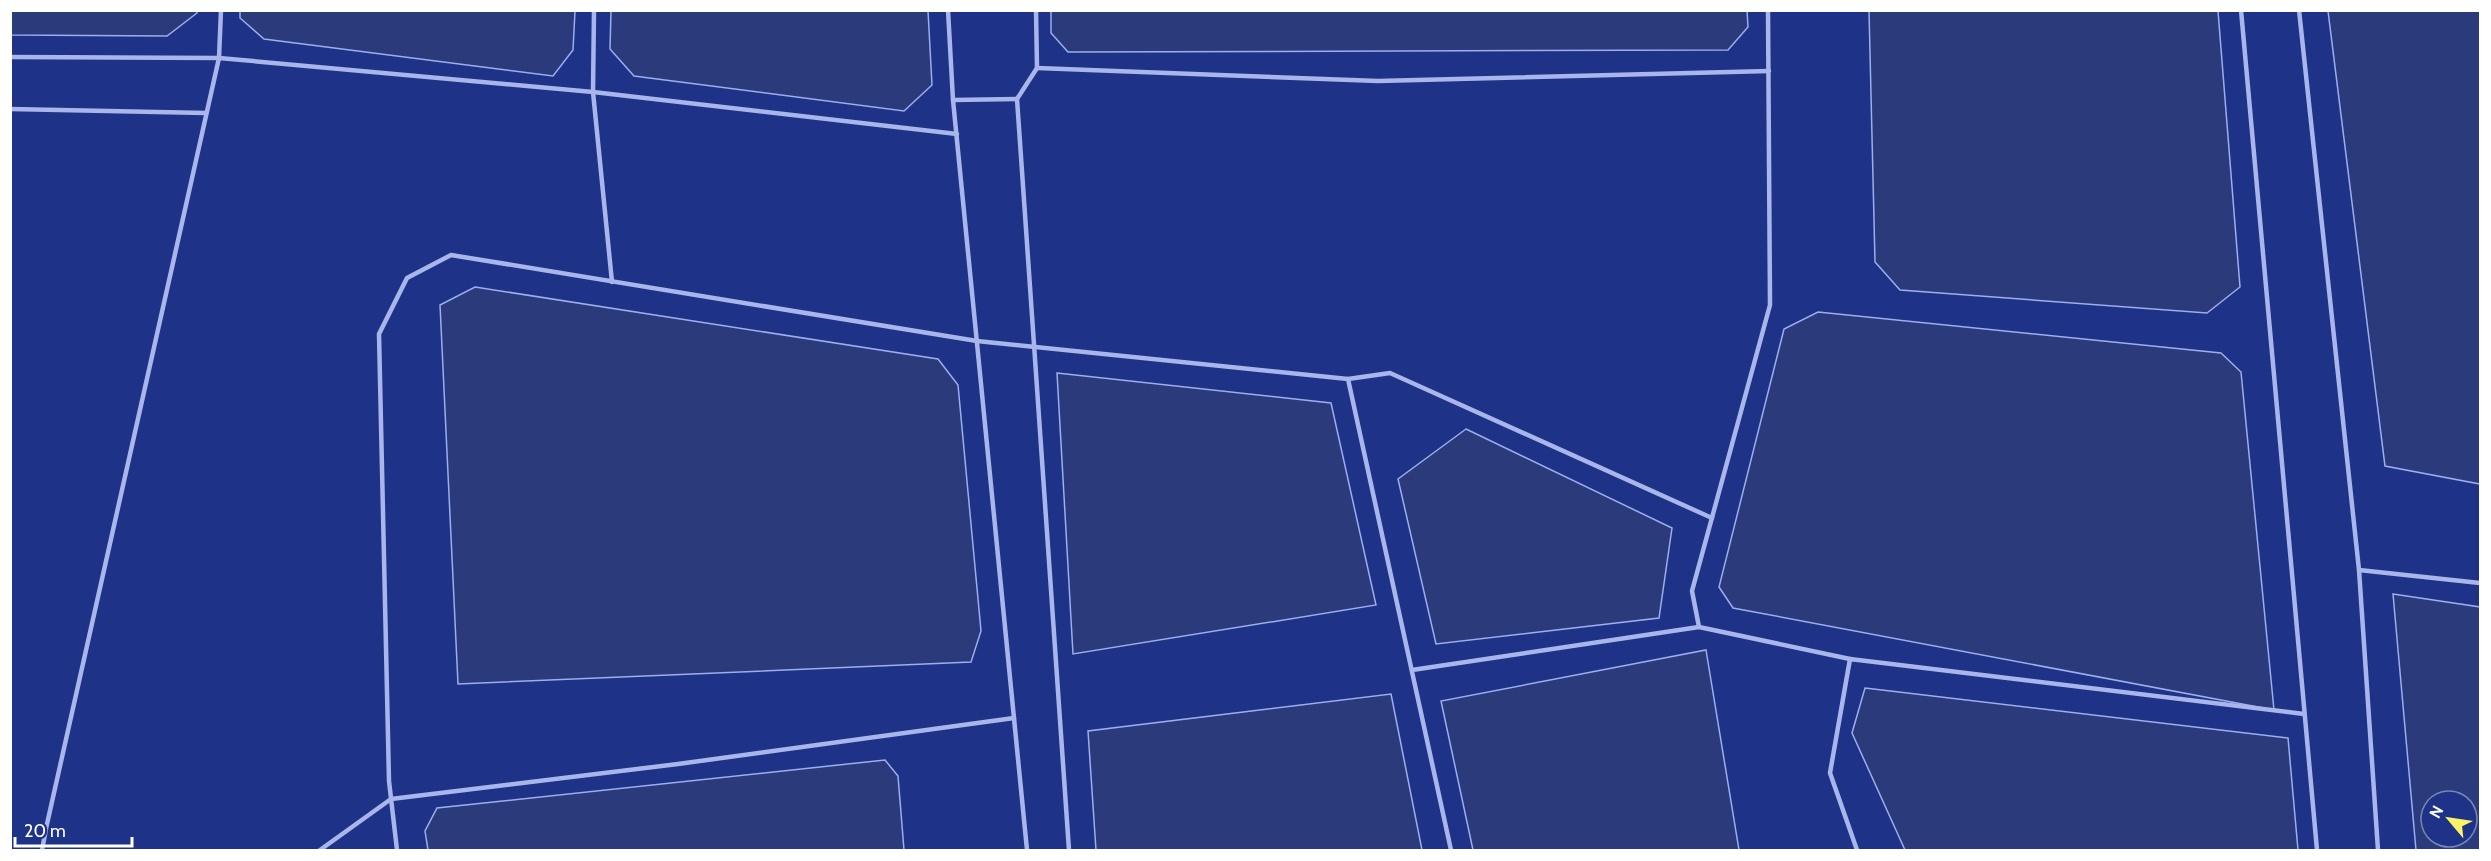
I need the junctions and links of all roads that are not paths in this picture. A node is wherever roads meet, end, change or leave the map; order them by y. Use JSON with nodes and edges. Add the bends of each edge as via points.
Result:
{"nodes":[{"id":1,"x":221,"y":10,"type":"edge"},
{"id":2,"x":594,"y":10,"type":"edge"},
{"id":3,"x":948,"y":10,"type":"edge"},
{"id":4,"x":1036,"y":10,"type":"edge"},
{"id":5,"x":1768,"y":10,"type":"edge"},
{"id":6,"x":2241,"y":10,"type":"edge"},
{"id":7,"x":2299,"y":10,"type":"edge"},
{"id":8,"x":10,"y":57,"type":"edge"},
{"id":9,"x":219,"y":58,"type":"junction"},
{"id":10,"x":1037,"y":68,"type":"junction"},
{"id":11,"x":1768,"y":71,"type":"junction"},
{"id":12,"x":593,"y":92,"type":"junction"},
{"id":13,"x":953,"y":99,"type":"junction"},
{"id":14,"x":1017,"y":99,"type":"junction"},
{"id":15,"x":10,"y":109,"type":"edge"},
{"id":16,"x":206,"y":113,"type":"junction"},
{"id":17,"x":957,"y":134,"type":"junction"},
{"id":18,"x":612,"y":282,"type":"junction"},
{"id":19,"x":977,"y":341,"type":"junction"},
{"id":20,"x":1035,"y":346,"type":"junction"},
{"id":21,"x":1348,"y":379,"type":"junction"},
{"id":22,"x":1712,"y":518,"type":"junction"},
{"id":23,"x":2359,"y":570,"type":"junction"},
{"id":24,"x":2481,"y":583,"type":"edge"},
{"id":25,"x":1699,"y":627,"type":"junction"},
{"id":26,"x":1850,"y":659,"type":"junction"},
{"id":27,"x":1412,"y":670,"type":"junction"},
{"id":28,"x":2304,"y":714,"type":"junction"},
{"id":29,"x":1014,"y":718,"type":"junction"},
{"id":30,"x":391,"y":799,"type":"junction"},
{"id":31,"x":42,"y":850,"type":"edge"},
{"id":32,"x":320,"y":850,"type":"edge"},
{"id":33,"x":397,"y":850,"type":"edge"},
{"id":34,"x":1027,"y":850,"type":"edge"},
{"id":35,"x":1069,"y":850,"type":"edge"},
{"id":36,"x":1451,"y":850,"type":"edge"},
{"id":37,"x":1857,"y":850,"type":"edge"},
{"id":38,"x":2317,"y":850,"type":"edge"},
{"id":39,"x":2378,"y":850,"type":"edge"}],
"edges":[{"from":1,"to":9,"type":"lane"},
{"from":2,"to":12,"type":"lane"},
{"from":3,"to":13,"type":"lane"},
{"from":4,"to":10,"type":"lane"},
{"from":5,"to":11,"type":"lane"},
{"from":6,"to":28,"type":"lane"},
{"from":7,"to":23,"type":"lane"},
{"from":8,"to":9,"type":"lane"},
{"from":9,"to":12,"type":"lane"},
{"from":9,"to":16,"type":"lane"},
{"from":10,"to":11,"type":"lane","via":[[1378,81]]},
{"from":10,"to":14,"type":"lane"},
{"from":11,"to":22,"type":"lane","via":[[1770,305]]},
{"from":12,"to":17,"type":"lane"},
{"from":12,"to":18,"type":"lane"},
{"from":13,"to":14,"type":"lane"},
{"from":13,"to":17,"type":"lane"},
{"from":14,"to":20,"type":"lane"},
{"from":15,"to":16,"type":"lane"},
{"from":16,"to":31,"type":"lane"},
{"from":17,"to":19,"type":"lane"},
{"from":18,"to":19,"type":"lane"},
{"from":18,"to":30,"type":"lane","via":[[451,255],[407,278],[379,334]]},
{"from":19,"to":20,"type":"lane"},
{"from":19,"to":29,"type":"lane"},
{"from":20,"to":21,"type":"lane"},
{"from":20,"to":35,"type":"lane"},
{"from":21,"to":22,"type":"lane","via":[[1390,373]]},
{"from":21,"to":27,"type":"lane"},
{"from":22,"to":25,"type":"lane","via":[[1692,591]]},
{"from":23,"to":24,"type":"lane"},
{"from":23,"to":39,"type":"lane"},
{"from":25,"to":26,"type":"lane"},
{"from":25,"to":27,"type":"lane"},
{"from":26,"to":28,"type":"lane"},
{"from":26,"to":37,"type":"lane","via":[[1830,773]]},
{"from":27,"to":36,"type":"lane"},
{"from":28,"to":38,"type":"lane"},
{"from":29,"to":30,"type":"lane"},
{"from":29,"to":34,"type":"lane"},
{"from":30,"to":32,"type":"lane"},
{"from":30,"to":33,"type":"lane"}]}
